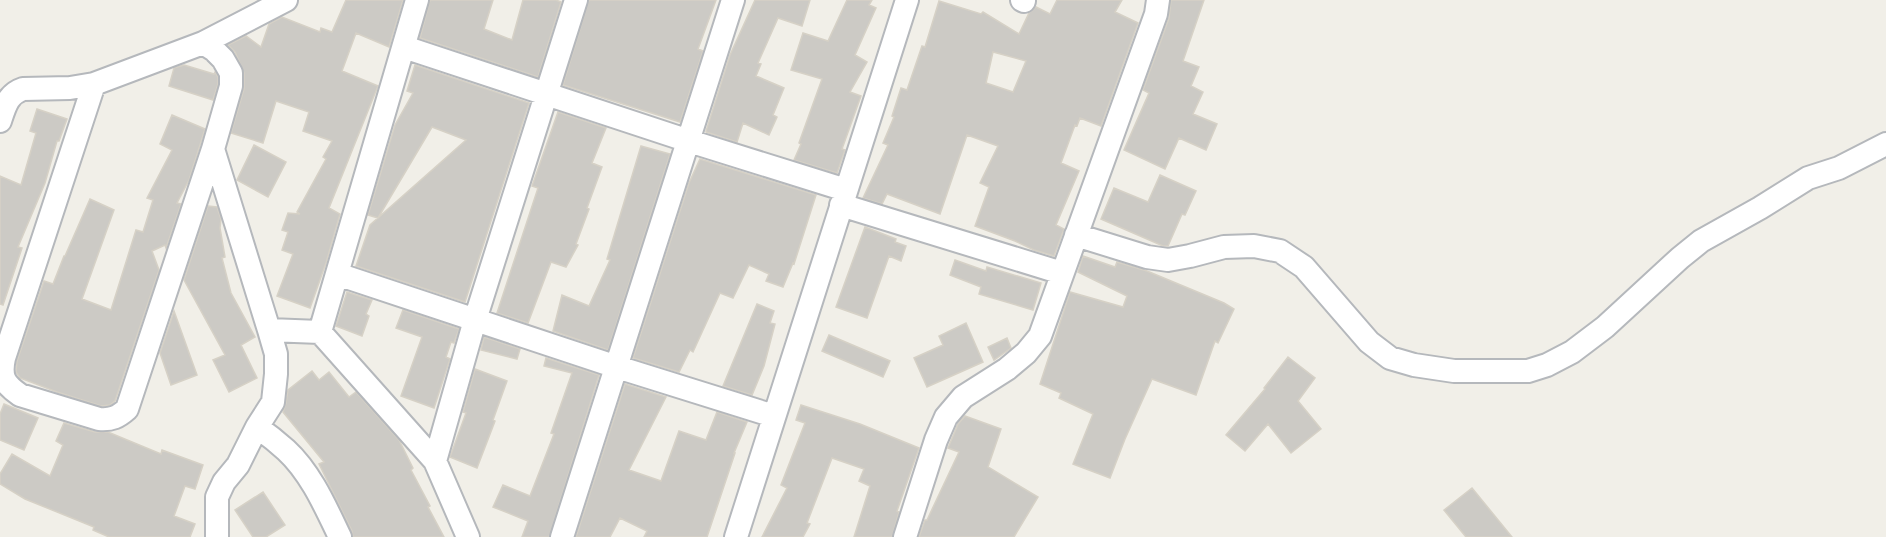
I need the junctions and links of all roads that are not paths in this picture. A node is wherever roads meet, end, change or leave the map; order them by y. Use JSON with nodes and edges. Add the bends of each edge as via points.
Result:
{"nodes":[{"id":1,"x":286,"y":0,"type":"edge"},
{"id":2,"x":417,"y":0,"type":"edge"},
{"id":3,"x":576,"y":0,"type":"edge"},
{"id":4,"x":733,"y":0,"type":"edge"},
{"id":5,"x":907,"y":0,"type":"edge"},
{"id":6,"x":1158,"y":0,"type":"edge"},
{"id":7,"x":203,"y":43,"type":"junction"},
{"id":8,"x":404,"y":47,"type":"junction"},
{"id":9,"x":94,"y":84,"type":"junction"},
{"id":10,"x":547,"y":94,"type":"junction"},
{"id":11,"x":0,"y":121,"type":"edge"},
{"id":12,"x":689,"y":141,"type":"junction"},
{"id":13,"x":1886,"y":144,"type":"edge"},
{"id":14,"x":213,"y":149,"type":"junction"},
{"id":15,"x":844,"y":197,"type":"junction"},
{"id":16,"x":1076,"y":235,"type":"junction"},
{"id":17,"x":1062,"y":273,"type":"junction"},
{"id":18,"x":337,"y":274,"type":"junction"},
{"id":19,"x":475,"y":320,"type":"junction"},
{"id":20,"x":269,"y":330,"type":"junction"},
{"id":21,"x":320,"y":332,"type":"junction"},
{"id":22,"x":616,"y":367,"type":"junction"},
{"id":23,"x":774,"y":416,"type":"junction"},
{"id":24,"x":257,"y":427,"type":"junction"},
{"id":25,"x":435,"y":461,"type":"junction"},
{"id":26,"x":216,"y":526,"type":"edge"},
{"id":27,"x":227,"y":537,"type":"edge"},
{"id":28,"x":340,"y":537,"type":"edge"},
{"id":29,"x":468,"y":537,"type":"edge"},
{"id":30,"x":562,"y":537,"type":"edge"},
{"id":31,"x":736,"y":537,"type":"edge"},
{"id":32,"x":905,"y":537,"type":"edge"}],
"edges":[{"from":1,"to":7,"type":"street"},
{"from":2,"to":8,"type":"street"},
{"from":3,"to":10,"type":"street"},
{"from":4,"to":12,"type":"street"},
{"from":5,"to":15,"type":"street"},
{"from":6,"to":16,"type":"street"},
{"from":7,"to":9,"type":"street"},
{"from":7,"to":14,"type":"street","via":[[223,59],[231,73]]},
{"from":8,"to":10,"type":"street"},
{"from":8,"to":18,"type":"street"},
{"from":9,"to":11,"type":"street","via":[[16,91],[6,101]]},
{"from":9,"to":14,"type":"street","via":[[1,369],[3,380],[20,395],[99,419],[119,417],[127,409]]},
{"from":10,"to":12,"type":"street"},
{"from":10,"to":19,"type":"street"},
{"from":12,"to":15,"type":"street"},
{"from":12,"to":22,"type":"street"},
{"from":13,"to":16,"type":"street","via":[[1839,168],[1808,178],[1701,241],[1572,352],[1528,371],[1454,371],[1390,358],[1369,342],[1304,267],[1280,251],[1254,246],[1224,247],[1168,260]]},
{"from":14,"to":20,"type":"street"},
{"from":15,"to":17,"type":"street"},
{"from":15,"to":23,"type":"street"},
{"from":16,"to":17,"type":"street"},
{"from":17,"to":32,"type":"street","via":[[1040,336],[1026,353],[963,398],[946,417]]},
{"from":18,"to":19,"type":"street"},
{"from":18,"to":21,"type":"street"},
{"from":19,"to":22,"type":"street"},
{"from":19,"to":25,"type":"street"},
{"from":20,"to":21,"type":"street"},
{"from":20,"to":24,"type":"street","via":[[276,354],[273,402]]},
{"from":21,"to":25,"type":"street"},
{"from":22,"to":23,"type":"street"},
{"from":22,"to":30,"type":"street"},
{"from":23,"to":31,"type":"street"},
{"from":24,"to":26,"type":"street","via":[[217,497]]},
{"from":24,"to":28,"type":"street","via":[[288,452],[306,475]]},
{"from":25,"to":29,"type":"street"},
{"from":26,"to":27,"type":"street"}]}
